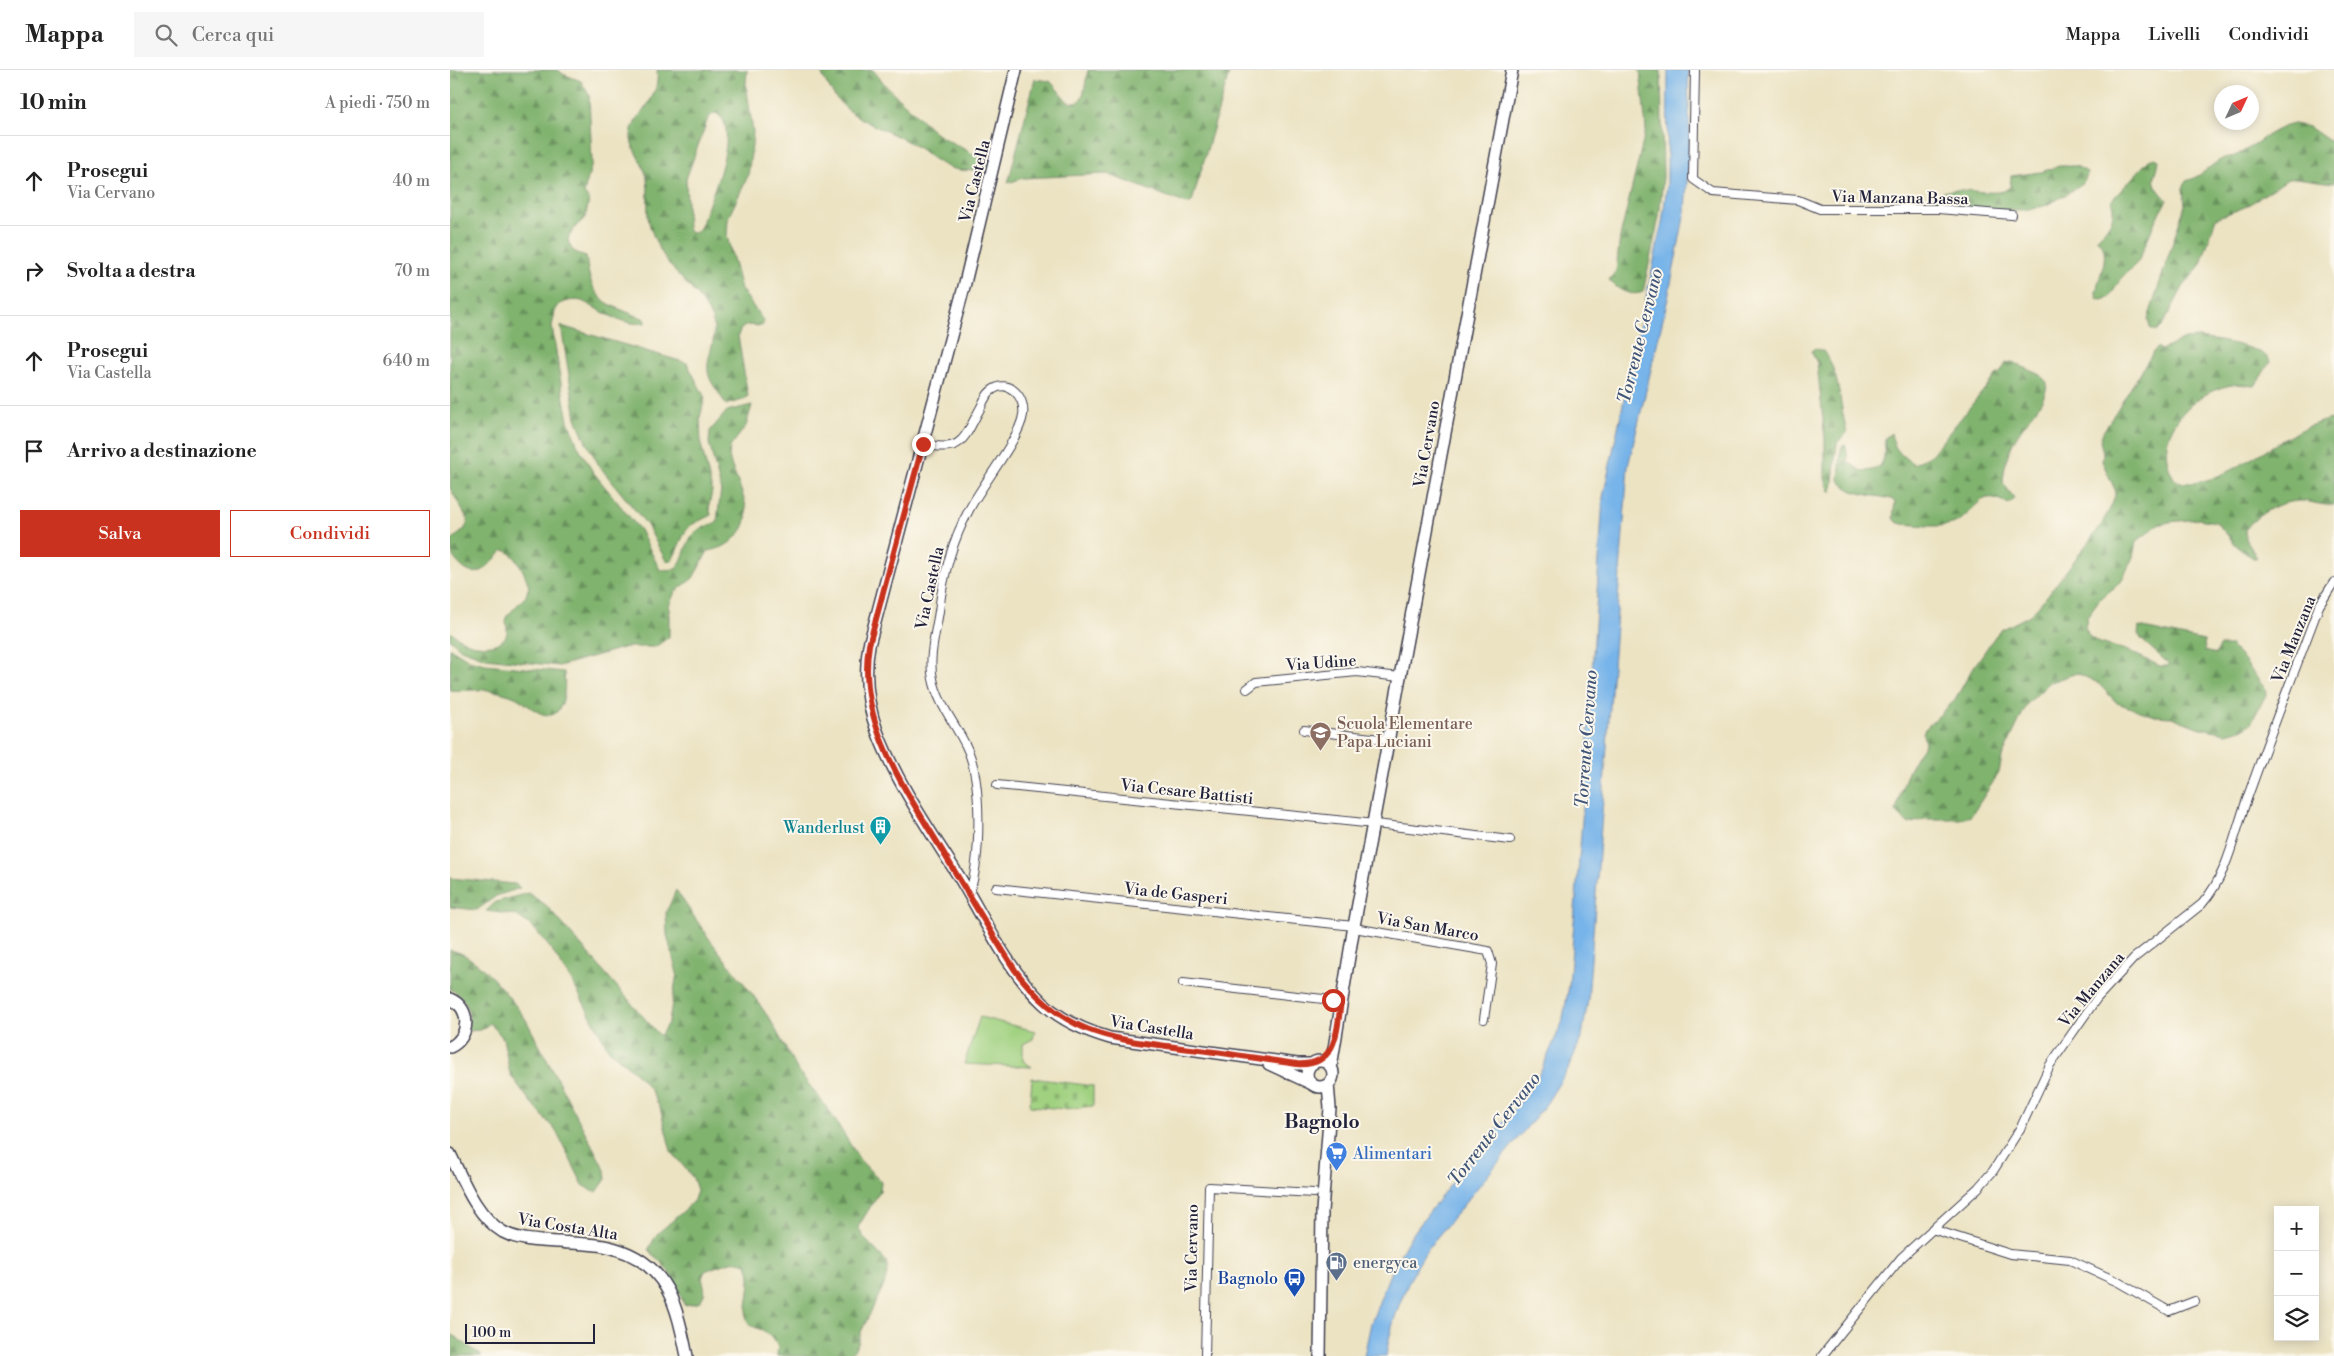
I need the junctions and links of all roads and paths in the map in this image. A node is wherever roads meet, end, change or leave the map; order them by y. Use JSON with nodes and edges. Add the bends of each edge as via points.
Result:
{"nodes":[{"id":1,"x":1016,"y":70,"type":"edge"},
{"id":2,"x":1512,"y":70,"type":"edge"},
{"id":3,"x":1695,"y":70,"type":"edge"},
{"id":4,"x":2012,"y":215,"type":"dead end"},
{"id":5,"x":923,"y":444,"type":"junction"},
{"id":6,"x":2334,"y":582,"type":"edge"},
{"id":7,"x":1400,"y":677,"type":"junction"},
{"id":8,"x":1247,"y":689,"type":"dead end"},
{"id":9,"x":1304,"y":730,"type":"dead end"},
{"id":10,"x":1388,"y":740,"type":"junction"},
{"id":11,"x":997,"y":785,"type":"dead end"},
{"id":12,"x":1373,"y":824,"type":"junction"},
{"id":13,"x":1510,"y":840,"type":"dead end"},
{"id":14,"x":996,"y":888,"type":"dead end"},
{"id":15,"x":969,"y":895,"type":"junction"},
{"id":16,"x":1354,"y":927,"type":"junction"},
{"id":17,"x":1182,"y":983,"type":"dead end"},
{"id":18,"x":450,"y":999,"type":"edge"},
{"id":19,"x":1341,"y":1001,"type":"junction"},
{"id":20,"x":1484,"y":1019,"type":"dead end"},
{"id":21,"x":1336,"y":1034,"type":"junction"},
{"id":22,"x":450,"y":1047,"type":"edge"},
{"id":23,"x":1246,"y":1057,"type":"junction"},
{"id":24,"x":1314,"y":1062,"type":"junction"},
{"id":25,"x":1331,"y":1067,"type":"junction"},
{"id":26,"x":1311,"y":1084,"type":"junction"},
{"id":27,"x":1328,"y":1084,"type":"junction"},
{"id":28,"x":1329,"y":1120,"type":"junction"},
{"id":29,"x":450,"y":1154,"type":"edge"},
{"id":30,"x":1314,"y":1193,"type":"dead end"},
{"id":31,"x":1932,"y":1229,"type":"junction"},
{"id":32,"x":2195,"y":1301,"type":"dead end"},
{"id":33,"x":687,"y":1356,"type":"edge"},
{"id":34,"x":1205,"y":1356,"type":"edge"},
{"id":35,"x":1320,"y":1356,"type":"edge"},
{"id":36,"x":1822,"y":1356,"type":"edge"}],
"edges":[{"from":1,"to":5,"type":"main road","name":"Via Castella"},
{"from":2,"to":7,"type":"main road","name":"Via Cervano"},
{"from":3,"to":4,"type":"street","name":"Via Manzana Bassa","via":[[1694,179],[1713,192],[1798,200],[1820,209],[1938,209]]},
{"from":5,"to":15,"type":"main road","name":"Via Castella","via":[[869,645],[867,684],[872,716],[889,759]]},
{"from":5,"to":15,"type":"street","name":"Via Castella","via":[[956,446],[992,391],[1005,386],[1020,396],[1023,405],[1020,425],[969,509],[951,553],[932,662],[937,693],[967,748],[977,779],[976,870]]},
{"from":6,"to":31,"type":"street","name":"Via Manzana","via":[[2319,606],[2215,887],[2202,904],[2134,958],[2097,998],[2055,1057],[2021,1128],[1993,1171]]},
{"from":7,"to":8,"type":"street","name":"Via Udine","via":[[1349,672],[1256,682]]},
{"from":7,"to":10,"type":"main road","name":"Via Cervano"},
{"from":9,"to":10,"type":"street"},
{"from":10,"to":12,"type":"main road","name":"Via Cervano"},
{"from":11,"to":12,"type":"street","name":"Via Cesare Battisti"},
{"from":12,"to":13,"type":"street"},
{"from":12,"to":16,"type":"main road","name":"Via Cervano"},
{"from":14,"to":16,"type":"street","name":"Via de Gasperi"},
{"from":15,"to":23,"type":"main road","name":"Via Castella","via":[[1025,983],[1044,1004],[1063,1018],[1110,1038]]},
{"from":16,"to":19,"type":"main road","name":"Via Cervano"},
{"from":16,"to":20,"type":"street","name":"Via San Marco","via":[[1488,951],[1492,964]]},
{"from":17,"to":19,"type":"street"},
{"from":18,"to":22,"type":"main road","via":[[461,1008],[466,1028],[462,1037]]},
{"from":19,"to":21,"type":"main road","name":"Via Cervano"},
{"from":21,"to":24,"type":"main road","via":[[1329,1053]]},
{"from":21,"to":25,"type":"main road","name":"Via Cervano"},
{"from":23,"to":24,"type":"main road"},
{"from":23,"to":26,"type":"main road"},
{"from":24,"to":25,"type":"main road","via":[[1326,1062]]},
{"from":24,"to":26,"type":"main road","via":[[1306,1075]]},
{"from":25,"to":27,"type":"main road","via":[[1333,1074]]},
{"from":26,"to":27,"type":"main road","via":[[1321,1087]]},
{"from":26,"to":28,"type":"main road","via":[[1324,1103]]},
{"from":27,"to":28,"type":"main road"},
{"from":28,"to":35,"type":"main road","via":[[1322,1211]]},
{"from":29,"to":33,"type":"main road","name":"Via Costa Alta","via":[[479,1208],[502,1231],[527,1240],[615,1248],[652,1268],[669,1291],[678,1311]]},
{"from":30,"to":34,"type":"street","name":"Via Cervano","via":[[1209,1187]]},
{"from":31,"to":32,"type":"street","via":[[2010,1254],[2070,1260],[2169,1311]]},
{"from":31,"to":36,"type":"street","name":"Via Manzana","via":[[1875,1287]]}]}
